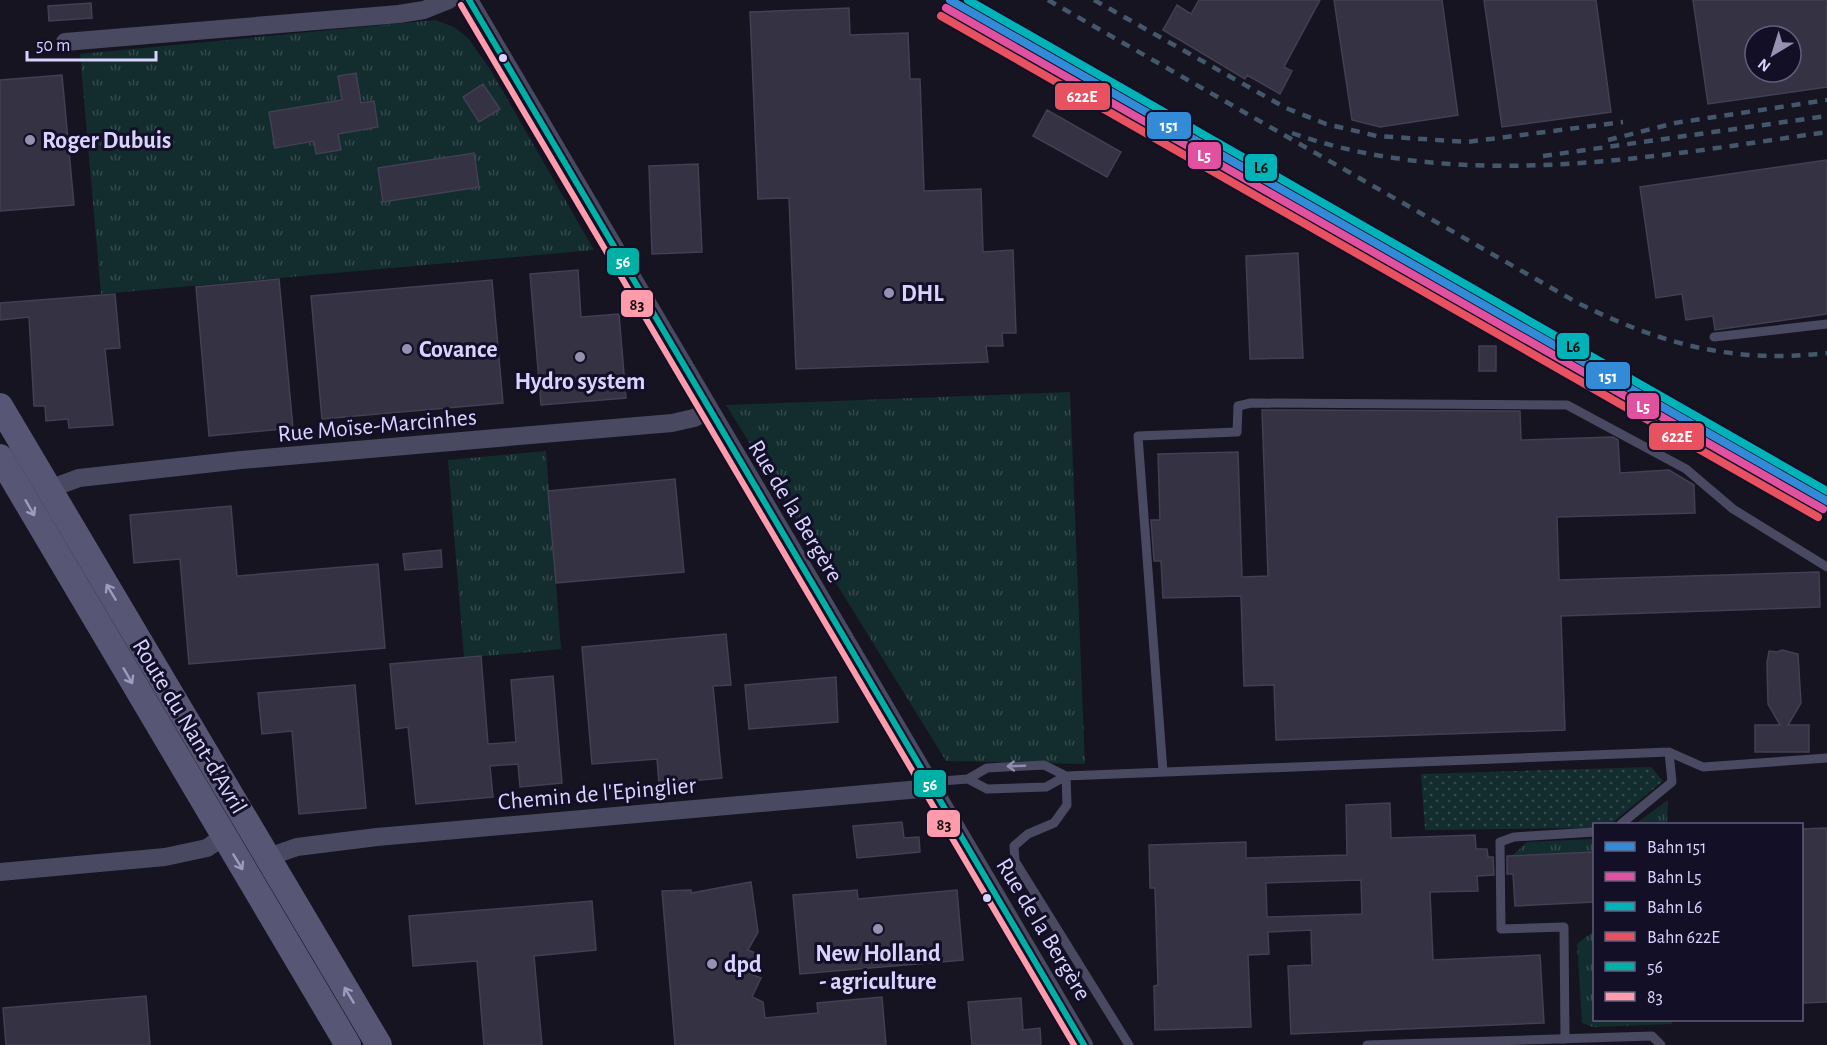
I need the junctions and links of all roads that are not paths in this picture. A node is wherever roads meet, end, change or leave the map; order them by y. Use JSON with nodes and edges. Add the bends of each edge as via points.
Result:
{"nodes":[{"id":1,"x":449,"y":0,"type":"edge"},
{"id":2,"x":469,"y":0,"type":"edge"},
{"id":3,"x":65,"y":42,"type":"dead end"},
{"id":4,"x":1827,"y":324,"type":"edge"},
{"id":5,"x":1714,"y":338,"type":"dead end"},
{"id":6,"x":0,"y":406,"type":"edge"},
{"id":7,"x":708,"y":410,"type":"junction"},
{"id":8,"x":0,"y":457,"type":"edge"},
{"id":9,"x":49,"y":489,"type":"junction"},
{"id":10,"x":1827,"y":567,"type":"edge"},
{"id":11,"x":1669,"y":752,"type":"junction"},
{"id":12,"x":1827,"y":758,"type":"edge"},
{"id":13,"x":1163,"y":772,"type":"junction"},
{"id":14,"x":1066,"y":776,"type":"junction"},
{"id":15,"x":968,"y":780,"type":"junction"},
{"id":16,"x":930,"y":785,"type":"junction"},
{"id":17,"x":1623,"y":823,"type":"edge"},
{"id":18,"x":1593,"y":832,"type":"edge"},
{"id":19,"x":223,"y":837,"type":"junction"},
{"id":20,"x":268,"y":857,"type":"junction"},
{"id":21,"x":0,"y":872,"type":"edge"},
{"id":22,"x":1566,"y":1039,"type":"junction"},
{"id":23,"x":348,"y":1045,"type":"edge"},
{"id":24,"x":379,"y":1045,"type":"edge"},
{"id":25,"x":1084,"y":1045,"type":"edge"},
{"id":26,"x":1129,"y":1045,"type":"edge"},
{"id":27,"x":1367,"y":1045,"type":"edge"},
{"id":28,"x":1660,"y":1045,"type":"edge"}],
"edges":[{"from":1,"to":3,"type":"street","via":[[399,14]]},
{"from":2,"to":7,"type":"street","name":"Rue de la Bergère"},
{"from":4,"to":5,"type":"lane"},
{"from":6,"to":9,"type":"main road","name":"Route du Nant-d'Avril"},
{"from":7,"to":9,"type":"street","name":"Rue Moïse-Marcinhes","via":[[672,423],[242,460],[79,478]]},
{"from":7,"to":16,"type":"street","name":"Rue de la Bergère"},
{"from":8,"to":19,"type":"main road","name":"Route du Nant-d'Avril","one_way":true},
{"from":20,"to":9,"type":"main road","name":"Route du Nant-d'Avril","one_way":true},
{"from":10,"to":13,"type":"lane","via":[[1733,509],[1686,468],[1567,405],[1251,403],[1238,406],[1237,432],[1138,436]]},
{"from":11,"to":12,"type":"lane","via":[[1703,767]]},
{"from":11,"to":13,"type":"lane"},
{"from":11,"to":17,"type":"lane","via":[[1672,782]]},
{"from":13,"to":14,"type":"lane"},
{"from":14,"to":15,"type":"lane","via":[[1046,787],[987,789]]},
{"from":14,"to":15,"type":"lane","one_way":true,"via":[[1044,765],[987,768]]},
{"from":14,"to":26,"type":"lane","via":[[1067,805],[1054,823],[1028,834],[1014,846],[1015,861]]},
{"from":15,"to":16,"type":"lane"},
{"from":16,"to":20,"type":"street","name":"Chemin de l'Epinglier","via":[[377,837],[297,847]]},
{"from":16,"to":25,"type":"street","name":"Rue de la Bergère"},
{"from":18,"to":22,"type":"lane","via":[[1514,837],[1500,842],[1501,929],[1564,927]]},
{"from":19,"to":21,"type":"street","via":[[207,848],[165,857]]},
{"from":19,"to":23,"type":"main road","name":"Route du Nant-d'Avril","one_way":true},
{"from":24,"to":20,"type":"main road","name":"Route du Nant-d'Avril","one_way":true},
{"from":22,"to":27,"type":"lane"},
{"from":22,"to":28,"type":"lane","via":[[1652,1036]]}]}
